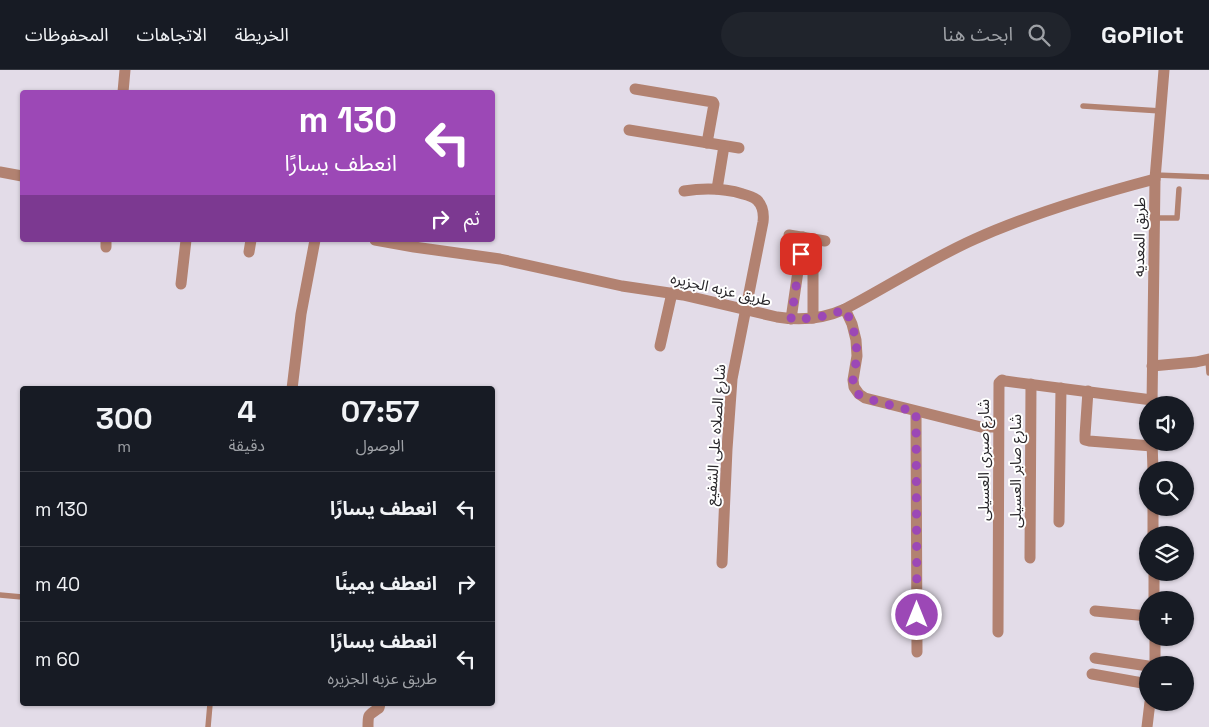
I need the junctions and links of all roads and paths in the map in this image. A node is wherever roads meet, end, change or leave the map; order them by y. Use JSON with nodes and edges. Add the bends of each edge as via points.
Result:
{"nodes":[{"id":1,"x":125,"y":70,"type":"edge"},
{"id":2,"x":1164,"y":70,"type":"edge"},
{"id":3,"x":636,"y":89,"type":"dead end"},
{"id":4,"x":123,"y":90,"type":"edge"},
{"id":5,"x":1083,"y":106,"type":"dead end"},
{"id":6,"x":1160,"y":111,"type":"junction"},
{"id":7,"x":629,"y":130,"type":"dead end"},
{"id":8,"x":707,"y":143,"type":"junction"},
{"id":9,"x":724,"y":146,"type":"junction"},
{"id":10,"x":739,"y":148,"type":"dead end"},
{"id":11,"x":0,"y":172,"type":"edge"},
{"id":12,"x":20,"y":176,"type":"edge"},
{"id":13,"x":1155,"y":177,"type":"junction"},
{"id":14,"x":1209,"y":177,"type":"edge"},
{"id":15,"x":717,"y":189,"type":"junction"},
{"id":16,"x":1179,"y":189,"type":"dead end"},
{"id":17,"x":684,"y":191,"type":"dead end"},
{"id":18,"x":1154,"y":218,"type":"junction"},
{"id":19,"x":789,"y":235,"type":"dead end"},
{"id":20,"x":814,"y":239,"type":"junction"},
{"id":21,"x":186,"y":242,"type":"edge"},
{"id":22,"x":314,"y":242,"type":"edge"},
{"id":23,"x":386,"y":242,"type":"edge"},
{"id":24,"x":181,"y":284,"type":"dead end"},
{"id":25,"x":672,"y":293,"type":"junction"},
{"id":26,"x":845,"y":309,"type":"junction"},
{"id":27,"x":745,"y":311,"type":"junction"},
{"id":28,"x":813,"y":318,"type":"junction"},
{"id":29,"x":791,"y":319,"type":"junction"},
{"id":30,"x":660,"y":346,"type":"dead end"},
{"id":31,"x":1208,"y":359,"type":"edge"},
{"id":32,"x":1152,"y":366,"type":"junction"},
{"id":33,"x":1209,"y":373,"type":"edge"},
{"id":34,"x":1031,"y":384,"type":"junction"},
{"id":35,"x":292,"y":386,"type":"edge"},
{"id":36,"x":1061,"y":388,"type":"junction"},
{"id":37,"x":1088,"y":392,"type":"junction"},
{"id":38,"x":1152,"y":396,"type":"edge"},
{"id":39,"x":1139,"y":400,"type":"edge"},
{"id":40,"x":916,"y":412,"type":"junction"},
{"id":41,"x":998,"y":427,"type":"junction"},
{"id":42,"x":1139,"y":443,"type":"edge"},
{"id":43,"x":1059,"y":522,"type":"dead end"},
{"id":44,"x":1030,"y":558,"type":"dead end"},
{"id":45,"x":722,"y":563,"type":"dead end"},
{"id":46,"x":0,"y":595,"type":"edge"},
{"id":47,"x":20,"y":597,"type":"edge"},
{"id":48,"x":1095,"y":611,"type":"dead end"},
{"id":49,"x":1139,"y":615,"type":"edge"},
{"id":50,"x":998,"y":632,"type":"dead end"},
{"id":51,"x":917,"y":652,"type":"dead end"},
{"id":52,"x":1095,"y":658,"type":"dead end"},
{"id":53,"x":1139,"y":665,"type":"edge"},
{"id":54,"x":1092,"y":674,"type":"dead end"},
{"id":55,"x":1139,"y":682,"type":"edge"},
{"id":56,"x":210,"y":706,"type":"edge"},
{"id":57,"x":380,"y":706,"type":"edge"},
{"id":58,"x":1149,"y":711,"type":"edge"},
{"id":59,"x":208,"y":727,"type":"edge"},
{"id":60,"x":368,"y":727,"type":"edge"},
{"id":61,"x":1147,"y":727,"type":"edge"}],
"edges":[{"from":1,"to":4,"type":"street"},
{"from":2,"to":6,"type":"street","name":"طريق المعديه"},
{"from":3,"to":8,"type":"street","via":[[713,102]]},
{"from":5,"to":6,"type":"lane"},
{"from":6,"to":13,"type":"street","name":"طريق المعديه"},
{"from":7,"to":8,"type":"street"},
{"from":8,"to":9,"type":"street"},
{"from":9,"to":10,"type":"street"},
{"from":9,"to":15,"type":"street"},
{"from":11,"to":12,"type":"street"},
{"from":13,"to":14,"type":"lane"},
{"from":13,"to":18,"type":"street","name":"طريق المعديه"},
{"from":13,"to":26,"type":"street","name":"طريق عزبه الجزيره","via":[[1055,208],[975,239]]},
{"from":15,"to":17,"type":"street","name":"شارع الصلاه على الشفيع"},
{"from":15,"to":27,"type":"street","name":"شارع الصلاه على الشفيع","via":[[750,196],[757,200],[764,214]]},
{"from":16,"to":18,"type":"lane","via":[[1177,218]]},
{"from":18,"to":32,"type":"street","name":"طريق المعديه"},
{"from":19,"to":20,"type":"street"},
{"from":20,"to":28,"type":"street"},
{"from":20,"to":29,"type":"street"},
{"from":21,"to":24,"type":"street"},
{"from":22,"to":35,"type":"street"},
{"from":23,"to":25,"type":"street","name":"طريق عزبه الجزيره","via":[[500,259],[622,286]]},
{"from":25,"to":27,"type":"street","name":"طريق عزبه الجزيره"},
{"from":25,"to":30,"type":"street"},
{"from":26,"to":28,"type":"street","name":"طريق عزبه الجزيره"},
{"from":26,"to":40,"type":"street","via":[[856,340],[853,380],[858,394]]},
{"from":27,"to":29,"type":"street","name":"طريق عزبه الجزيره"},
{"from":27,"to":45,"type":"street","name":"شارع الصلاه على الشفيع","via":[[731,393]]},
{"from":28,"to":29,"type":"street","name":"طريق عزبه الجزيره"},
{"from":31,"to":32,"type":"street"},
{"from":31,"to":33,"type":"lane"},
{"from":32,"to":38,"type":"street","name":"طريق المعديه"},
{"from":34,"to":36,"type":"street","name":"شارع صبرى العسيلى"},
{"from":34,"to":41,"type":"street","name":"شارع صبرى العسيلى","via":[[1002,380],[999,383]]},
{"from":34,"to":44,"type":"street","name":"شارع صابر العسيلى"},
{"from":36,"to":37,"type":"street","name":"شارع صبرى العسيلى"},
{"from":36,"to":43,"type":"street"},
{"from":37,"to":39,"type":"street","name":"شارع صبرى العسيلى"},
{"from":37,"to":42,"type":"street","via":[[1086,440]]},
{"from":40,"to":41,"type":"street","via":[[981,427]]},
{"from":40,"to":51,"type":"street"},
{"from":41,"to":50,"type":"street","name":"شارع صبرى العسيلى"},
{"from":46,"to":47,"type":"lane"},
{"from":48,"to":49,"type":"street"},
{"from":52,"to":53,"type":"street"},
{"from":54,"to":55,"type":"street"},
{"from":56,"to":59,"type":"lane"},
{"from":57,"to":60,"type":"street","via":[[370,714]]},
{"from":58,"to":61,"type":"street"}]}
